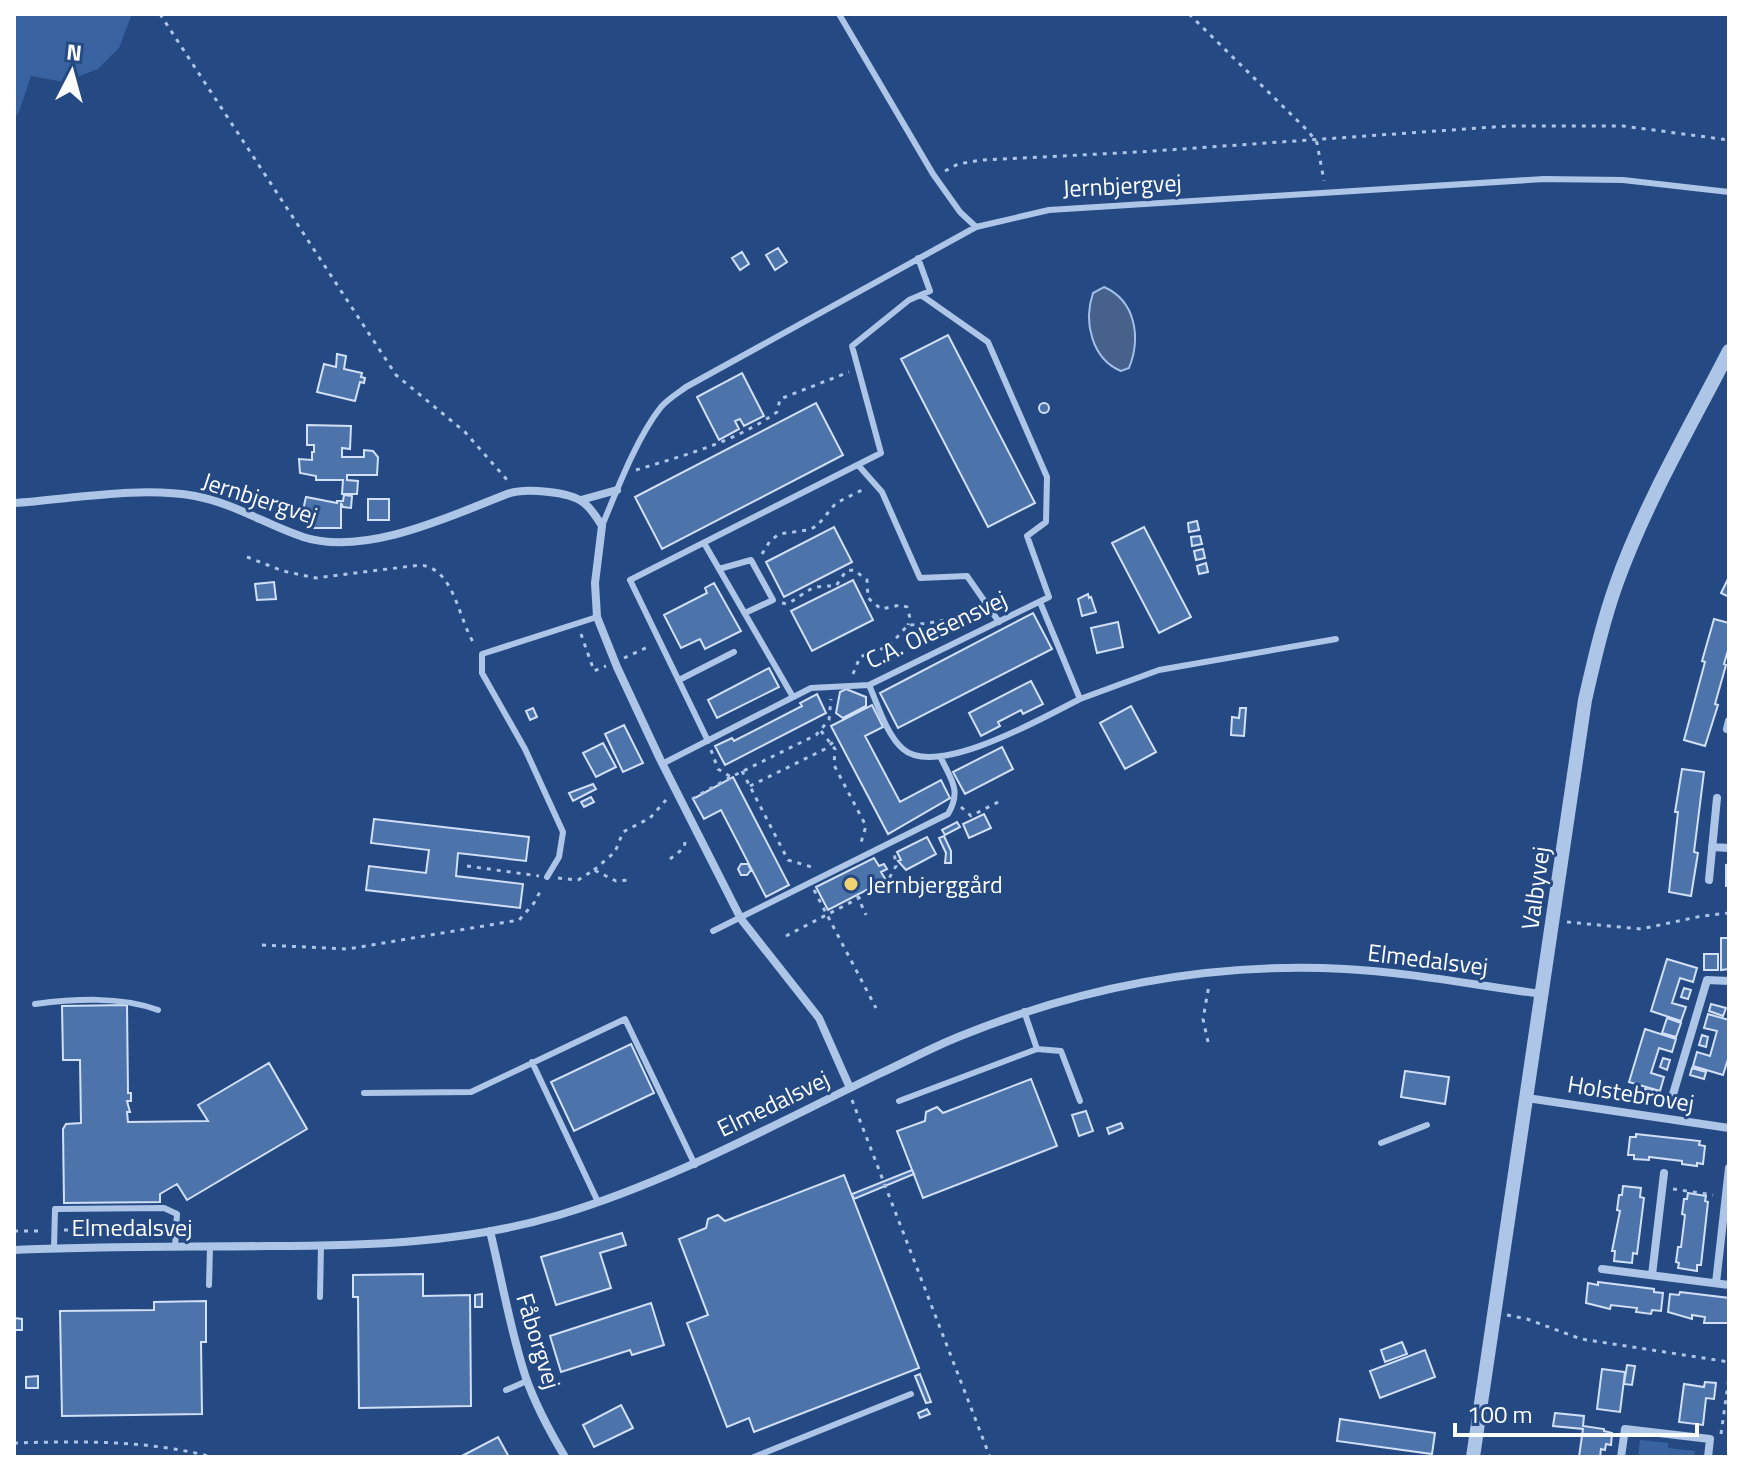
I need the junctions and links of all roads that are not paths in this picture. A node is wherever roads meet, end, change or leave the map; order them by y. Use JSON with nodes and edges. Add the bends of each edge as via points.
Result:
{"nodes":[{"id":1,"x":839,"y":14,"type":"edge"},
{"id":2,"x":1729,"y":192,"type":"edge"},
{"id":3,"x":976,"y":227,"type":"junction"},
{"id":4,"x":918,"y":258,"type":"junction"},
{"id":5,"x":921,"y":295,"type":"junction"},
{"id":6,"x":1729,"y":351,"type":"edge"},
{"id":7,"x":858,"y":465,"type":"junction"},
{"id":8,"x":617,"y":490,"type":"junction"},
{"id":9,"x":581,"y":500,"type":"junction"},
{"id":10,"x":14,"y":503,"type":"edge"},
{"id":11,"x":602,"y":526,"type":"junction"},
{"id":12,"x":704,"y":543,"type":"junction"},
{"id":13,"x":719,"y":569,"type":"junction"},
{"id":14,"x":1040,"y":602,"type":"junction"},
{"id":15,"x":745,"y":613,"type":"junction"},
{"id":16,"x":597,"y":617,"type":"junction"},
{"id":17,"x":999,"y":622,"type":"junction"},
{"id":18,"x":1336,"y":639,"type":"dead end"},
{"id":19,"x":734,"y":652,"type":"dead end"},
{"id":20,"x":679,"y":680,"type":"junction"},
{"id":21,"x":869,"y":685,"type":"junction"},
{"id":22,"x":793,"y":697,"type":"junction"},
{"id":23,"x":1080,"y":699,"type":"junction"},
{"id":24,"x":708,"y":741,"type":"junction"},
{"id":25,"x":940,"y":756,"type":"junction"},
{"id":26,"x":662,"y":764,"type":"junction"},
{"id":27,"x":1717,"y":798,"type":"dead end"},
{"id":28,"x":1712,"y":847,"type":"junction"},
{"id":29,"x":1729,"y":848,"type":"edge"},
{"id":30,"x":547,"y":877,"type":"road end"},
{"id":31,"x":1709,"y":880,"type":"dead end"},
{"id":32,"x":741,"y":919,"type":"junction"},
{"id":33,"x":713,"y":931,"type":"dead end"},
{"id":34,"x":1729,"y":981,"type":"edge"},
{"id":35,"x":1542,"y":994,"type":"junction"},
{"id":36,"x":35,"y":1004,"type":"dead end"},
{"id":37,"x":158,"y":1010,"type":"dead end"},
{"id":38,"x":1024,"y":1011,"type":"junction"},
{"id":39,"x":1037,"y":1049,"type":"junction"},
{"id":40,"x":532,"y":1062,"type":"junction"},
{"id":41,"x":850,"y":1088,"type":"junction"},
{"id":42,"x":364,"y":1093,"type":"dead end"},
{"id":43,"x":1527,"y":1098,"type":"junction"},
{"id":44,"x":899,"y":1101,"type":"dead end"},
{"id":45,"x":1080,"y":1101,"type":"dead end"},
{"id":46,"x":1671,"y":1101,"type":"dead end"},
{"id":47,"x":1427,"y":1125,"type":"dead end"},
{"id":48,"x":1729,"y":1128,"type":"edge"},
{"id":49,"x":1381,"y":1143,"type":"dead end"},
{"id":50,"x":695,"y":1165,"type":"junction"},
{"id":51,"x":1729,"y":1168,"type":"edge"},
{"id":52,"x":1664,"y":1173,"type":"dead end"},
{"id":53,"x":598,"y":1202,"type":"junction"},
{"id":54,"x":490,"y":1231,"type":"junction"},
{"id":55,"x":321,"y":1246,"type":"junction"},
{"id":56,"x":175,"y":1247,"type":"junction"},
{"id":57,"x":210,"y":1247,"type":"junction"},
{"id":58,"x":54,"y":1248,"type":"junction"},
{"id":59,"x":14,"y":1250,"type":"edge"},
{"id":60,"x":1602,"y":1269,"type":"dead end"},
{"id":61,"x":1652,"y":1275,"type":"junction"},
{"id":62,"x":1716,"y":1283,"type":"junction"},
{"id":63,"x":209,"y":1285,"type":"dead end"},
{"id":64,"x":1729,"y":1285,"type":"edge"},
{"id":65,"x":320,"y":1297,"type":"dead end"},
{"id":66,"x":527,"y":1381,"type":"junction"},
{"id":67,"x":506,"y":1390,"type":"dead end"},
{"id":68,"x":911,"y":1394,"type":"dead end"},
{"id":69,"x":565,"y":1457,"type":"edge"},
{"id":70,"x":754,"y":1457,"type":"edge"},
{"id":71,"x":1473,"y":1457,"type":"edge"},
{"id":72,"x":1621,"y":1457,"type":"edge"},
{"id":73,"x":1708,"y":1457,"type":"edge"}],
"edges":[{"from":1,"to":3,"type":"lane","via":[[936,177]]},
{"from":2,"to":3,"type":"lane","name":"Jernbjergvej","via":[[1623,180],[1544,179],[1049,210]]},
{"from":3,"to":4,"type":"lane","name":"Jernbjergvej"},
{"from":4,"to":5,"type":"lane","via":[[930,291]]},
{"from":4,"to":8,"type":"lane","name":"Jernbjergvej","via":[[686,387],[650,424]]},
{"from":5,"to":7,"type":"lane","via":[[852,346],[881,453]]},
{"from":5,"to":14,"type":"lane","name":"C.A. Olesensvej","via":[[988,342],[1047,477],[1046,522],[1027,536],[1049,597]]},
{"from":6,"to":35,"type":"street","name":"Valbyvej","via":[[1650,505],[1600,633],[1585,700]]},
{"from":7,"to":12,"type":"lane"},
{"from":7,"to":17,"type":"lane","via":[[882,492],[920,578],[967,576]]},
{"from":8,"to":9,"type":"street","name":"Jernbjergvej"},
{"from":8,"to":11,"type":"lane","name":"Jernbjergvej"},
{"from":9,"to":10,"type":"street","name":"Jernbjergvej","via":[[514,492],[412,530],[339,541],[306,538],[197,496],[155,492]]},
{"from":9,"to":11,"type":"street"},
{"from":11,"to":16,"type":"street"},
{"from":12,"to":13,"type":"lane"},
{"from":12,"to":20,"type":"lane","via":[[630,580]]},
{"from":13,"to":15,"type":"lane"},
{"from":13,"to":15,"type":"lane","via":[[751,560],[773,600]]},
{"from":14,"to":17,"type":"lane","name":"C.A. Olesensvej"},
{"from":14,"to":23,"type":"lane"},
{"from":15,"to":22,"type":"lane"},
{"from":16,"to":26,"type":"street"},
{"from":16,"to":30,"type":"lane","via":[[482,654],[482,673],[563,832],[559,857]]},
{"from":17,"to":21,"type":"lane","name":"C.A. Olesensvej"},
{"from":18,"to":23,"type":"lane","via":[[1159,670]]},
{"from":19,"to":20,"type":"lane"},
{"from":20,"to":24,"type":"lane"},
{"from":21,"to":22,"type":"lane","name":"C.A. Olesensvej","via":[[811,688]]},
{"from":21,"to":25,"type":"lane","via":[[904,750]]},
{"from":22,"to":24,"type":"lane","name":"C.A. Olesensvej"},
{"from":23,"to":25,"type":"lane","via":[[989,744]]},
{"from":24,"to":26,"type":"lane","name":"C.A. Olesensvej"},
{"from":25,"to":32,"type":"lane","via":[[956,791],[948,814]]},
{"from":26,"to":32,"type":"street"},
{"from":27,"to":28,"type":"street"},
{"from":28,"to":29,"type":"street"},
{"from":28,"to":31,"type":"street"},
{"from":32,"to":33,"type":"lane"},
{"from":32,"to":41,"type":"street","via":[[819,1018]]},
{"from":34,"to":46,"type":"street","name":"Holstebrovej","via":[[1707,980]]},
{"from":35,"to":38,"type":"street","name":"Elmedalsvej","via":[[1347,969],[1265,969],[1097,989]]},
{"from":35,"to":43,"type":"street","name":"Valbyvej"},
{"from":36,"to":37,"type":"lane","via":[[137,1002]]},
{"from":38,"to":39,"type":"lane"},
{"from":38,"to":41,"type":"street","name":"Elmedalsvej"},
{"from":39,"to":44,"type":"lane"},
{"from":39,"to":45,"type":"lane","via":[[1061,1051]]},
{"from":40,"to":42,"type":"lane","via":[[471,1092]]},
{"from":40,"to":50,"type":"lane","via":[[625,1019]]},
{"from":40,"to":53,"type":"lane"},
{"from":41,"to":50,"type":"street","name":"Elmedalsvej"},
{"from":43,"to":48,"type":"street","name":"Holstebrovej"},
{"from":43,"to":71,"type":"street","name":"Valbyvej"},
{"from":47,"to":49,"type":"lane"},
{"from":50,"to":53,"type":"street","name":"Elmedalsvej"},
{"from":51,"to":62,"type":"street"},
{"from":52,"to":61,"type":"street"},
{"from":53,"to":54,"type":"street","name":"Elmedalsvej"},
{"from":54,"to":55,"type":"street","name":"Elmedalsvej","via":[[368,1246]]},
{"from":54,"to":66,"type":"street","name":"Fåborgvej"},
{"from":55,"to":57,"type":"street","name":"Elmedalsvej"},
{"from":55,"to":65,"type":"lane"},
{"from":56,"to":57,"type":"street","name":"Elmedalsvej"},
{"from":56,"to":58,"type":"street","name":"Elmedalsvej"},
{"from":56,"to":58,"type":"lane","via":[[177,1214],[164,1208],[55,1209]]},
{"from":57,"to":63,"type":"lane"},
{"from":58,"to":59,"type":"street","name":"Elmedalsvej"},
{"from":60,"to":61,"type":"street"},
{"from":61,"to":62,"type":"street"},
{"from":62,"to":64,"type":"street"},
{"from":66,"to":67,"type":"lane"},
{"from":66,"to":69,"type":"street","name":"Fåborgvej"},
{"from":68,"to":70,"type":"lane"},
{"from":72,"to":73,"type":"street","via":[[1625,1429],[1710,1439]]}]}
